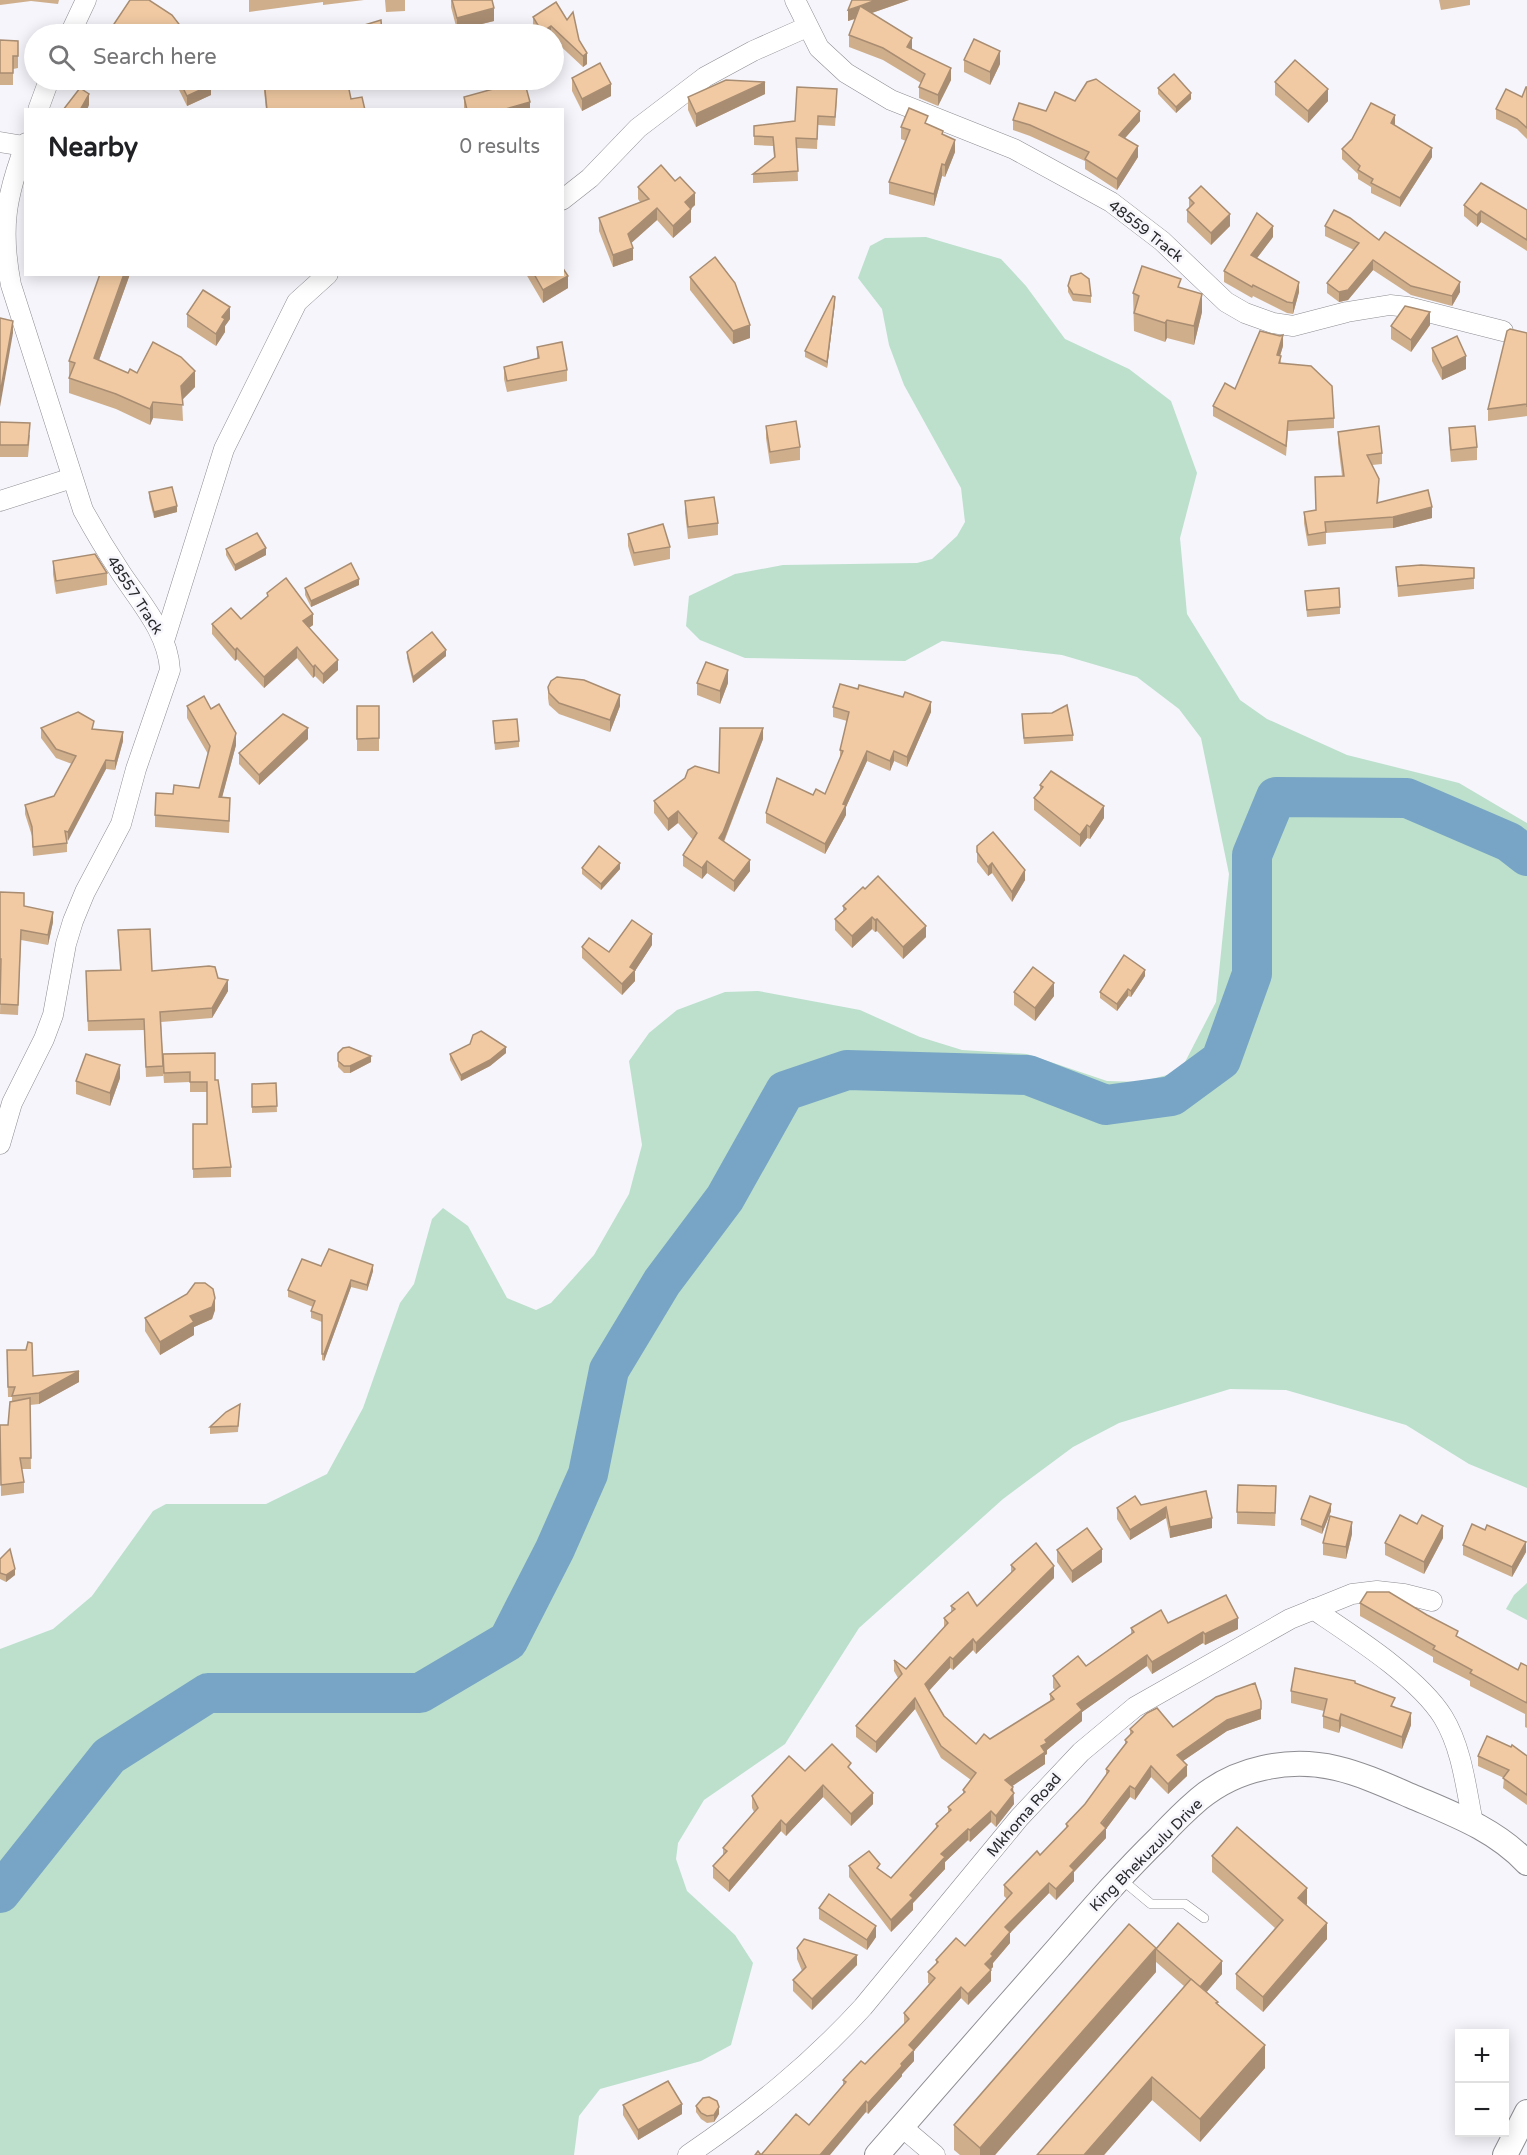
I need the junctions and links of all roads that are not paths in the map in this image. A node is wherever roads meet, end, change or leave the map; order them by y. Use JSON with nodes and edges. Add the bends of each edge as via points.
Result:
{"nodes":[{"id":1,"x":86,"y":0,"type":"edge"},
{"id":2,"x":795,"y":0,"type":"edge"},
{"id":3,"x":75,"y":24,"type":"edge"},
{"id":4,"x":807,"y":27,"type":"junction"},
{"id":5,"x":45,"y":90,"type":"edge"},
{"id":6,"x":39,"y":108,"type":"edge"},
{"id":7,"x":0,"y":142,"type":"edge"},
{"id":8,"x":24,"y":144,"type":"edge"},
{"id":9,"x":24,"y":147,"type":"edge"},
{"id":10,"x":564,"y":198,"type":"edge"},
{"id":11,"x":325,"y":276,"type":"edge"},
{"id":12,"x":1503,"y":331,"type":"dead end"},
{"id":13,"x":72,"y":478,"type":"junction"},
{"id":14,"x":0,"y":501,"type":"edge"},
{"id":15,"x":164,"y":641,"type":"junction"},
{"id":16,"x":0,"y":1144,"type":"edge"},
{"id":17,"x":1432,"y":1601,"type":"dead end"},
{"id":18,"x":1313,"y":1609,"type":"junction"},
{"id":19,"x":1473,"y":1823,"type":"junction"},
{"id":20,"x":1527,"y":1863,"type":"edge"},
{"id":21,"x":1119,"y":1878,"type":"junction"},
{"id":22,"x":1204,"y":1918,"type":"dead end"},
{"id":23,"x":1527,"y":2112,"type":"edge"},
{"id":24,"x":902,"y":2127,"type":"junction"},
{"id":25,"x":688,"y":2155,"type":"edge"},
{"id":26,"x":877,"y":2155,"type":"edge"},
{"id":27,"x":935,"y":2155,"type":"edge"},
{"id":28,"x":1505,"y":2155,"type":"edge"}],
"edges":[{"from":1,"to":3,"type":"street"},
{"from":2,"to":4,"type":"street","name":"48559 Track"},
{"from":4,"to":10,"type":"street","via":[[705,77],[638,128],[590,178]]},
{"from":4,"to":12,"type":"street","name":"48559 Track","via":[[819,48],[866,86],[891,100],[1014,149],[1111,202],[1162,241],[1226,302],[1245,313],[1293,326],[1390,305]]},
{"from":5,"to":6,"type":"street"},
{"from":7,"to":8,"type":"street"},
{"from":9,"to":13,"type":"street","name":"48557 Track","via":[[6,208],[6,259]]},
{"from":11,"to":15,"type":"street","via":[[297,302],[224,449]]},
{"from":13,"to":14,"type":"street"},
{"from":13,"to":15,"type":"street","name":"48557 Track","via":[[99,539]]},
{"from":15,"to":16,"type":"street","name":"48557 Track","via":[[170,670],[128,802],[73,921],[53,1014],[12,1103]]},
{"from":17,"to":18,"type":"street","name":"Mkhoma Road","via":[[1377,1591],[1352,1594]]},
{"from":18,"to":19,"type":"street","via":[[1410,1681],[1443,1718],[1462,1767]]},
{"from":18,"to":25,"type":"street","name":"Mkhoma Road","via":[[1160,1691],[1081,1752],[1019,1818],[838,2035],[772,2094]]},
{"from":19,"to":20,"type":"street","name":"King Bhekuzulu Drive","via":[[1498,1836]]},
{"from":19,"to":21,"type":"street","name":"King Bhekuzulu Drive","via":[[1353,1771],[1284,1764],[1239,1775],[1199,1799]]},
{"from":21,"to":22,"type":"lane","via":[[1151,1904],[1185,1904]]},
{"from":21,"to":24,"type":"street","name":"King Bhekuzulu Drive"},
{"from":23,"to":28,"type":"street"},
{"from":24,"to":26,"type":"street","name":"King Bhekuzulu Drive"},
{"from":24,"to":27,"type":"street"}]}
